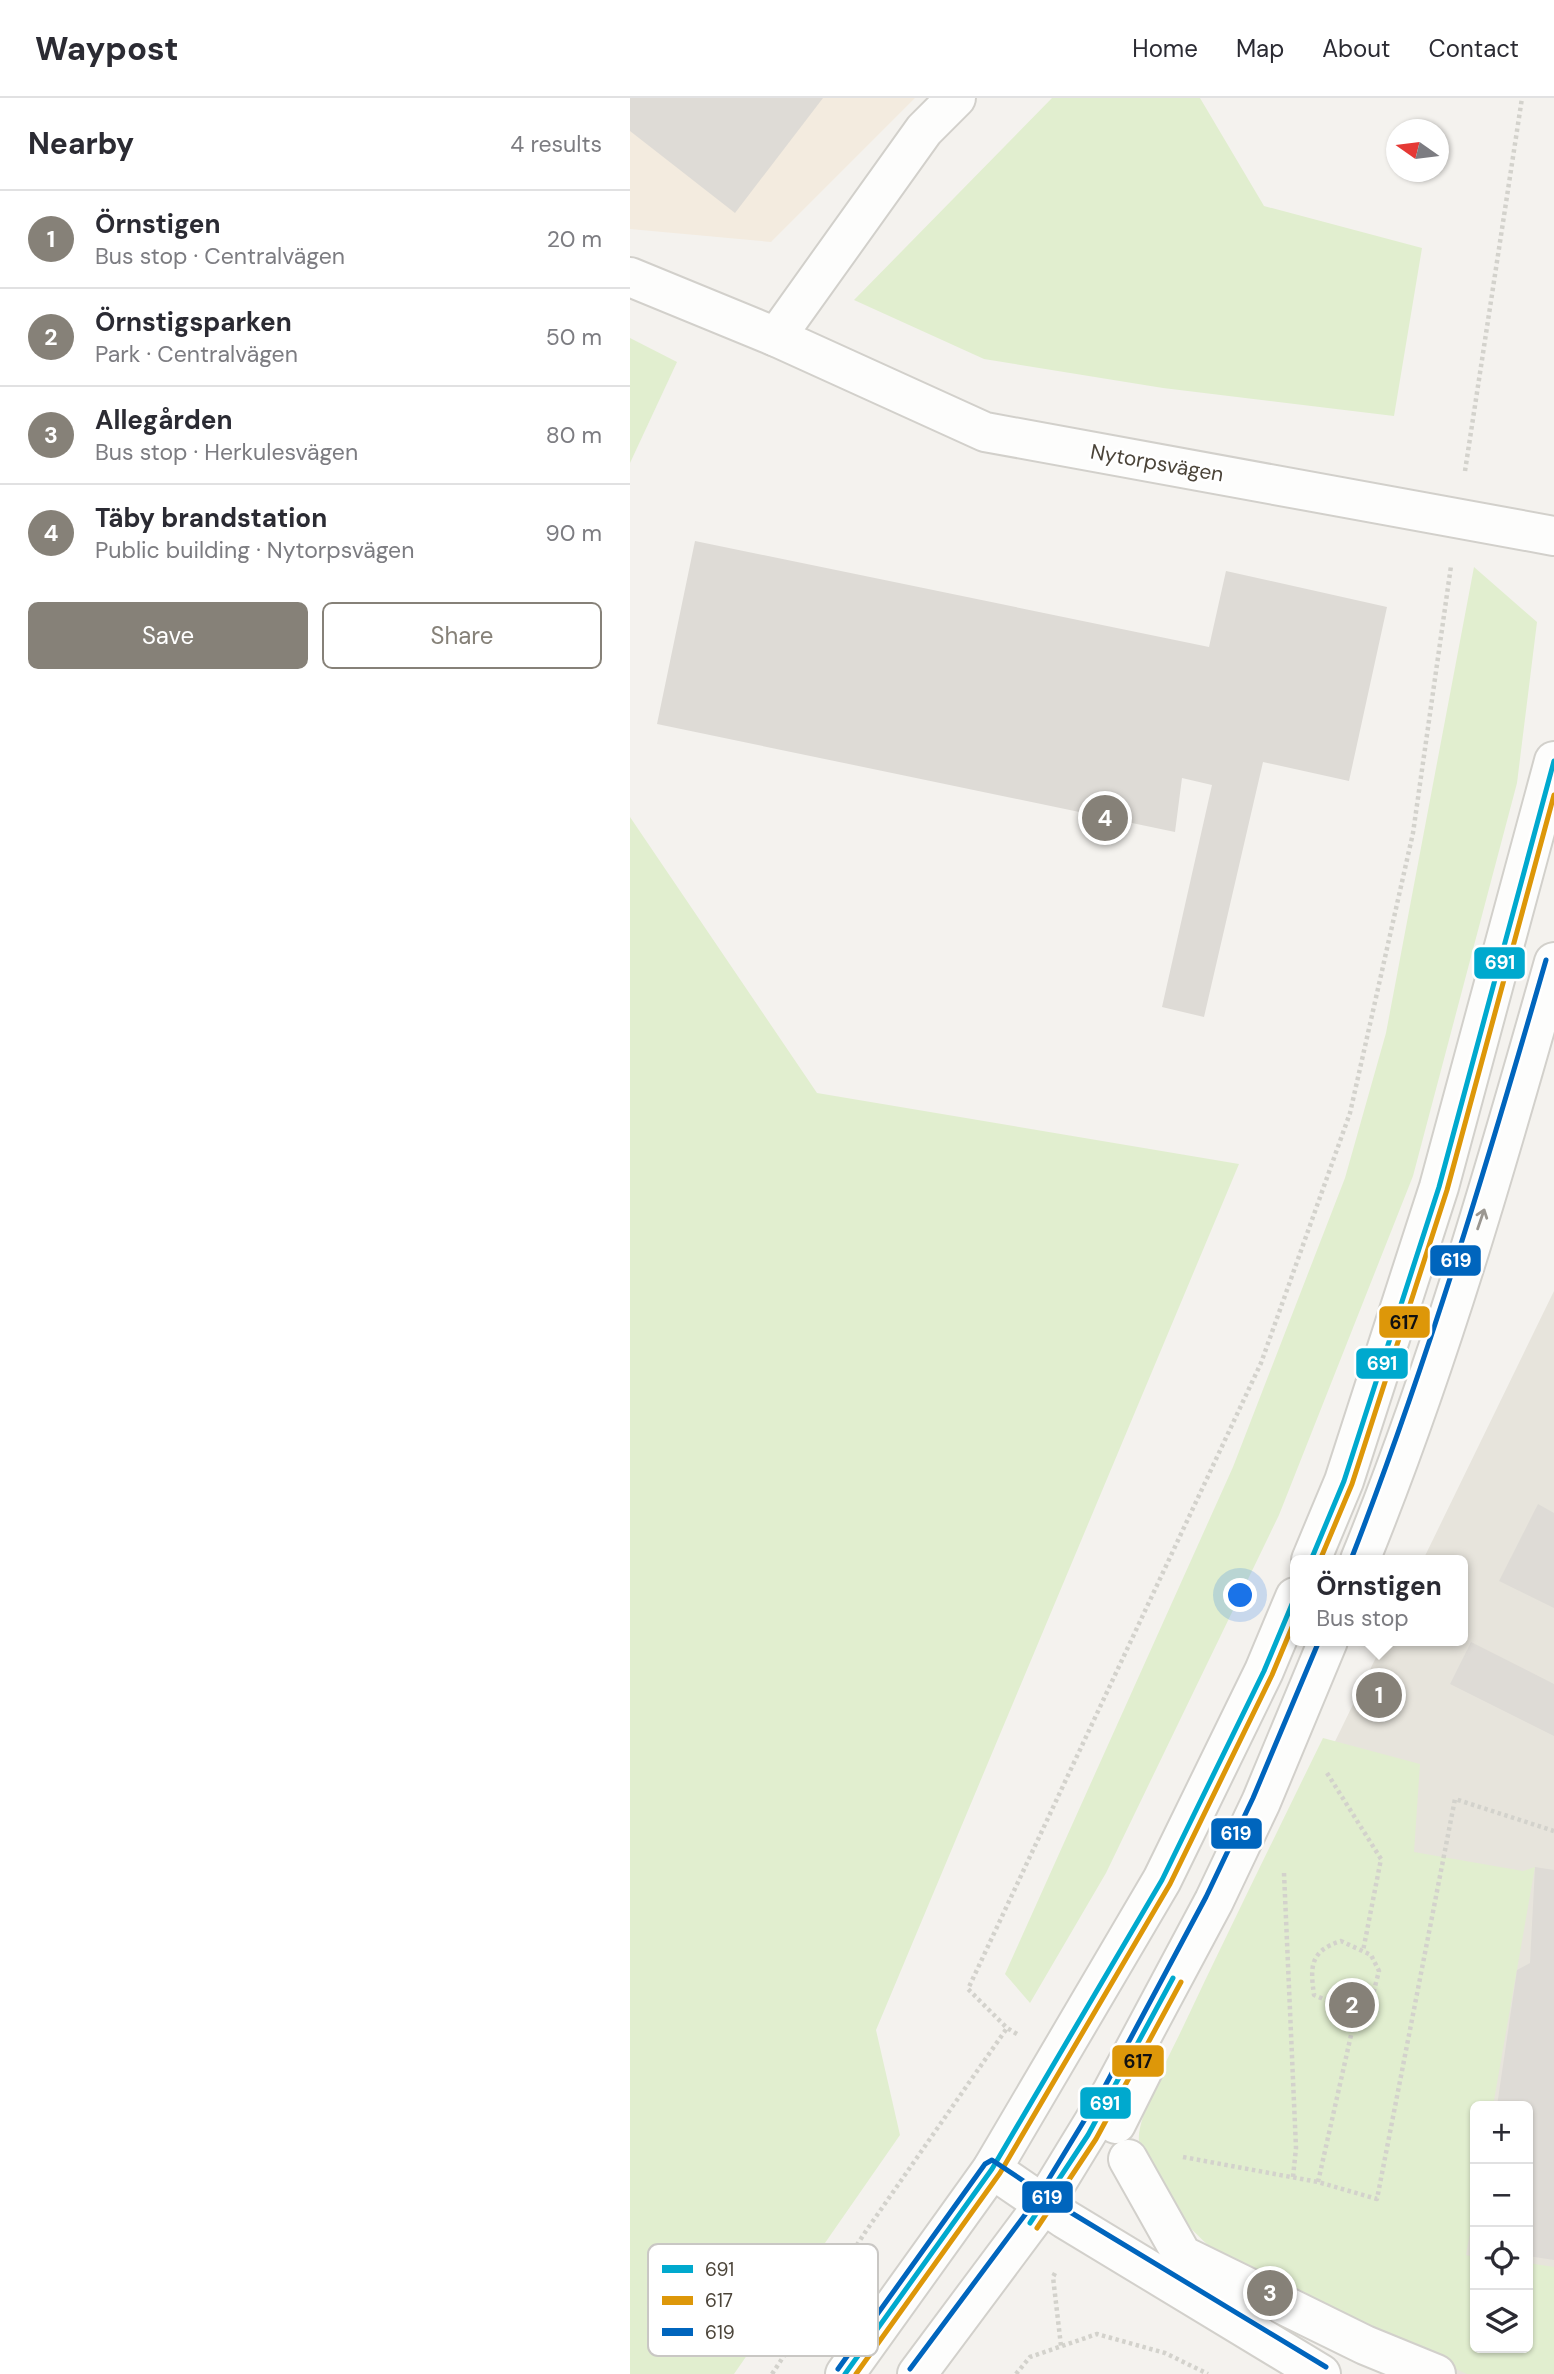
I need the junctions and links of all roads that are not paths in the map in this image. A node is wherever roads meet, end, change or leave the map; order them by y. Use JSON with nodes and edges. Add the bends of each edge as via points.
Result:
{"nodes":[{"id":1,"x":956,"y":98,"type":"edge"},
{"id":2,"x":630,"y":277,"type":"edge"},
{"id":3,"x":776,"y":337,"type":"junction"},
{"id":4,"x":1554,"y":536,"type":"edge"},
{"id":5,"x":1554,"y":761,"type":"edge"},
{"id":6,"x":1554,"y":962,"type":"edge"},
{"id":7,"x":1313,"y":1555,"type":"edge"},
{"id":8,"x":1362,"y":1555,"type":"edge"},
{"id":9,"x":1290,"y":1609,"type":"edge"},
{"id":10,"x":1326,"y":1646,"type":"edge"},
{"id":11,"x":1306,"y":1739,"type":"road end"},
{"id":12,"x":992,"y":2169,"type":"junction"},
{"id":13,"x":1044,"y":2205,"type":"junction"},
{"id":14,"x":878,"y":2328,"type":"edge"},
{"id":15,"x":858,"y":2356,"type":"edge"},
{"id":16,"x":845,"y":2374,"type":"edge"},
{"id":17,"x":917,"y":2374,"type":"edge"},
{"id":18,"x":1321,"y":2374,"type":"edge"},
{"id":19,"x":1436,"y":2374,"type":"edge"}],
"edges":[{"from":1,"to":3,"type":"street","via":[[924,130]]},
{"from":2,"to":3,"type":"street","name":"Nytorpsvägen"},
{"from":3,"to":4,"type":"street","name":"Nytorpsvägen","via":[[985,432]]},
{"from":5,"to":7,"type":"street","via":[[1439,1186],[1344,1481]]},
{"from":8,"to":6,"type":"street","one_way":true,"via":[[1486,1201]]},
{"from":9,"to":12,"type":"street","via":[[1162,1880]]},
{"from":10,"to":13,"type":"street","via":[[1214,1901],[1112,2092]]},
{"from":11,"to":19,"type":"street","via":[[1122,2141],[1182,2255],[1365,2345]]},
{"from":12,"to":13,"type":"street"},
{"from":12,"to":14,"type":"street"},
{"from":13,"to":17,"type":"street"},
{"from":13,"to":18,"type":"street"},
{"from":15,"to":16,"type":"street"}]}
